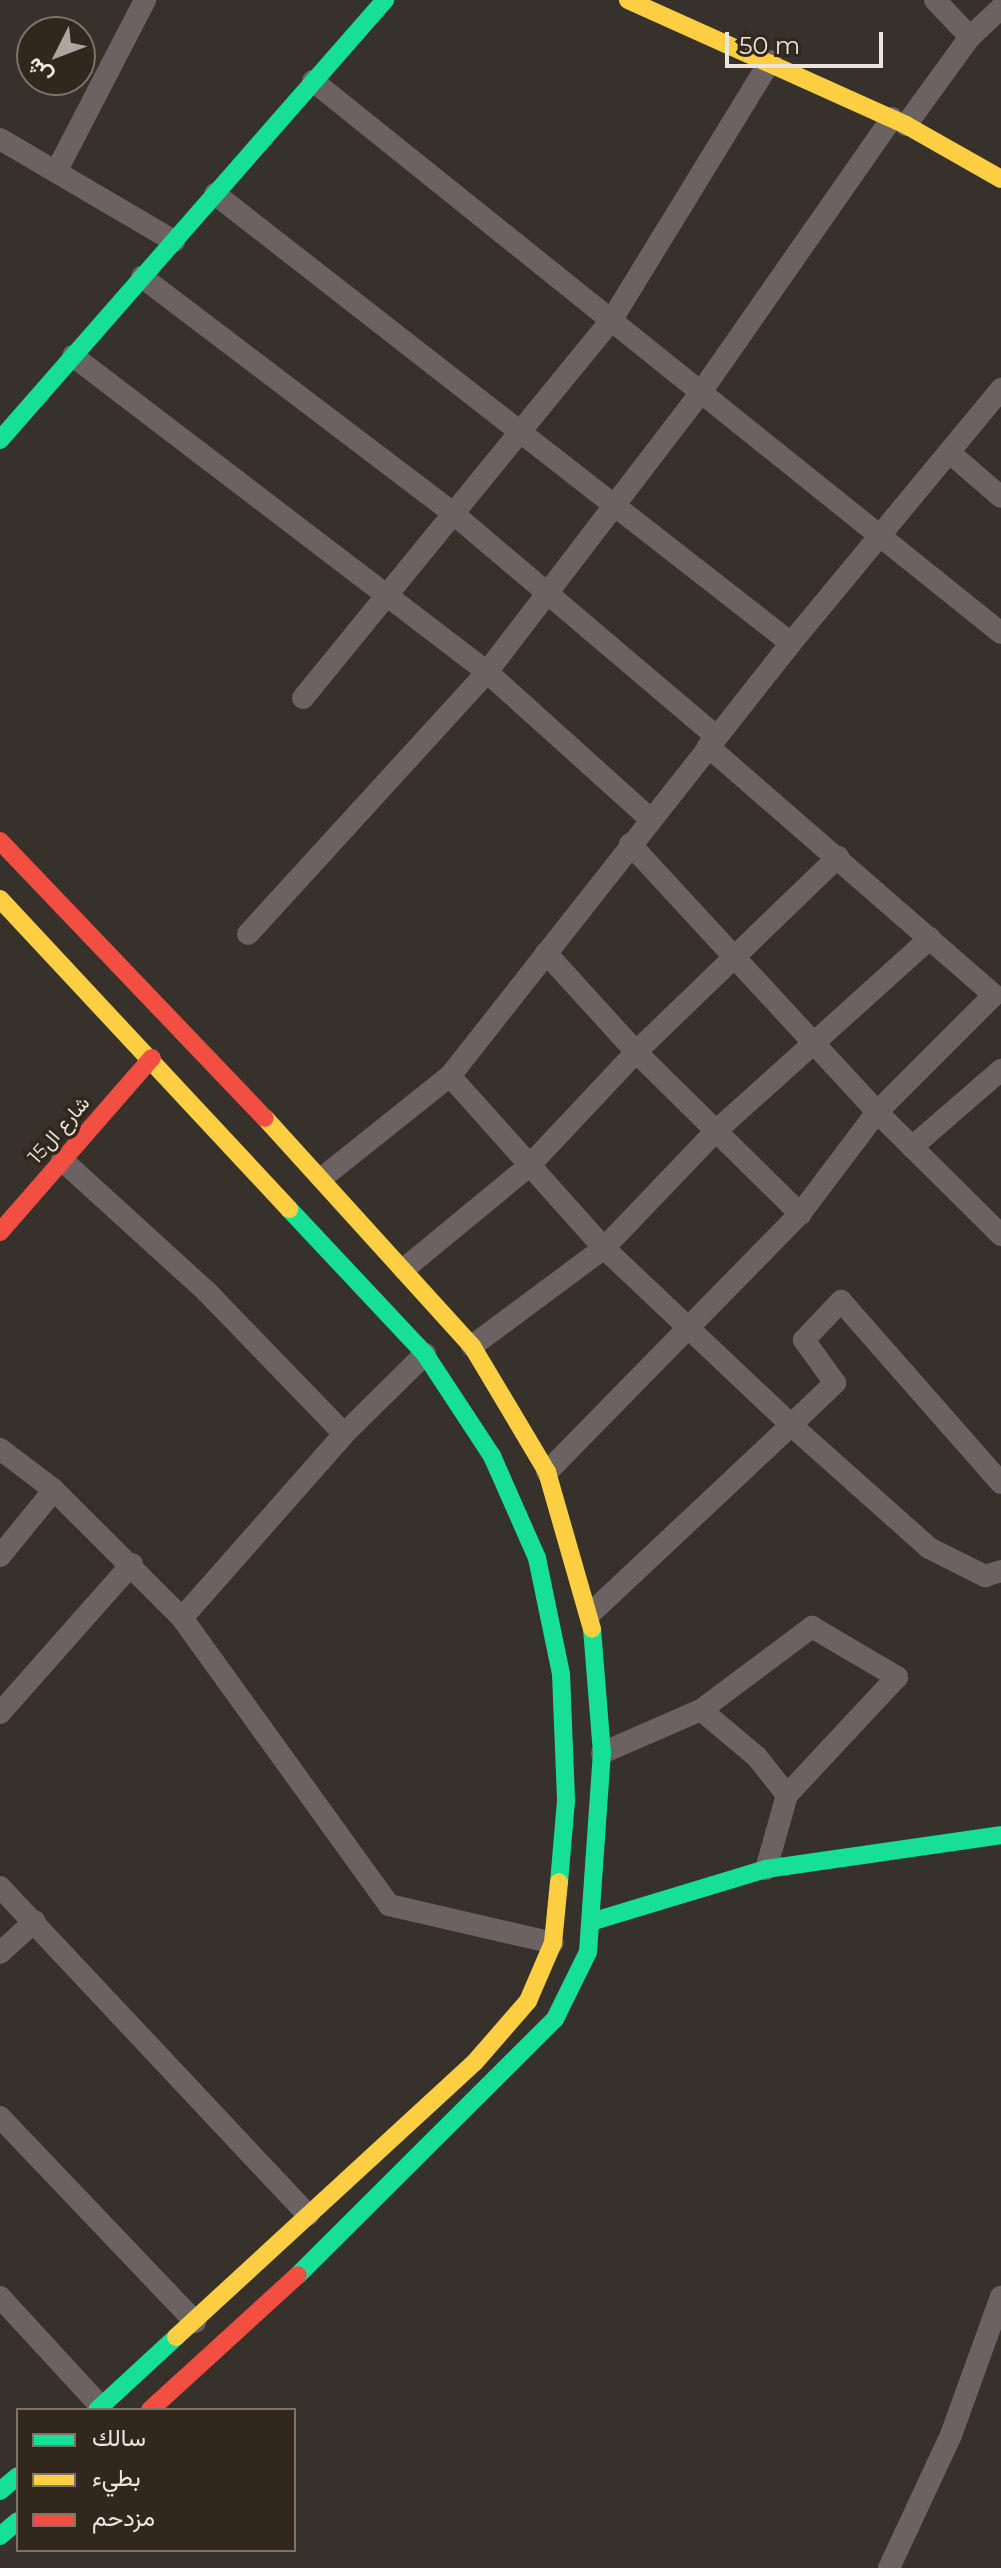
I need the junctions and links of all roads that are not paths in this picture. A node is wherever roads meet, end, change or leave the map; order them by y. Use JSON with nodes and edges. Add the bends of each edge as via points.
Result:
{"nodes":[{"id":1,"x":145,"y":0,"type":"edge"},
{"id":2,"x":385,"y":0,"type":"edge"},
{"id":3,"x":628,"y":0,"type":"edge"},
{"id":4,"x":935,"y":0,"type":"edge"},
{"id":5,"x":1001,"y":8,"type":"edge"},
{"id":6,"x":970,"y":37,"type":"junction"},
{"id":7,"x":770,"y":61,"type":"junction"},
{"id":8,"x":313,"y":81,"type":"junction"},
{"id":9,"x":899,"y":121,"type":"junction"},
{"id":10,"x":0,"y":139,"type":"edge"},
{"id":11,"x":56,"y":172,"type":"junction"},
{"id":12,"x":1001,"y":179,"type":"edge"},
{"id":13,"x":215,"y":194,"type":"junction"},
{"id":14,"x":174,"y":241,"type":"junction"},
{"id":15,"x":142,"y":277,"type":"junction"},
{"id":16,"x":614,"y":316,"type":"junction"},
{"id":17,"x":73,"y":356,"type":"junction"},
{"id":18,"x":1001,"y":389,"type":"edge"},
{"id":19,"x":701,"y":392,"type":"junction"},
{"id":20,"x":524,"y":430,"type":"junction"},
{"id":21,"x":0,"y":440,"type":"edge"},
{"id":22,"x":950,"y":453,"type":"junction"},
{"id":23,"x":1001,"y":497,"type":"edge"},
{"id":24,"x":618,"y":505,"type":"junction"},
{"id":25,"x":455,"y":515,"type":"junction"},
{"id":26,"x":882,"y":540,"type":"junction"},
{"id":27,"x":549,"y":593,"type":"junction"},
{"id":28,"x":390,"y":596,"type":"junction"},
{"id":29,"x":1001,"y":633,"type":"edge"},
{"id":30,"x":791,"y":643,"type":"junction"},
{"id":31,"x":487,"y":672,"type":"junction"},
{"id":32,"x":303,"y":698,"type":"dead end"},
{"id":33,"x":712,"y":741,"type":"junction"},
{"id":34,"x":650,"y":819,"type":"junction"},
{"id":35,"x":0,"y":841,"type":"edge"},
{"id":36,"x":630,"y":844,"type":"junction"},
{"id":37,"x":838,"y":857,"type":"junction"},
{"id":38,"x":1,"y":903,"type":"edge"},
{"id":39,"x":248,"y":934,"type":"dead end"},
{"id":40,"x":930,"y":938,"type":"junction"},
{"id":41,"x":546,"y":953,"type":"junction"},
{"id":42,"x":733,"y":955,"type":"junction"},
{"id":43,"x":814,"y":1042,"type":"junction"},
{"id":44,"x":636,"y":1052,"type":"junction"},
{"id":45,"x":152,"y":1058,"type":"junction"},
{"id":46,"x":1001,"y":1070,"type":"edge"},
{"id":47,"x":450,"y":1076,"type":"junction"},
{"id":48,"x":877,"y":1112,"type":"junction"},
{"id":49,"x":716,"y":1131,"type":"junction"},
{"id":50,"x":912,"y":1147,"type":"junction"},
{"id":51,"x":62,"y":1160,"type":"junction"},
{"id":52,"x":530,"y":1165,"type":"junction"},
{"id":53,"x":322,"y":1178,"type":"junction"},
{"id":54,"x":800,"y":1214,"type":"junction"},
{"id":55,"x":0,"y":1232,"type":"edge"},
{"id":56,"x":1001,"y":1235,"type":"edge"},
{"id":57,"x":604,"y":1248,"type":"junction"},
{"id":58,"x":404,"y":1269,"type":"junction"},
{"id":59,"x":685,"y":1327,"type":"junction"},
{"id":60,"x":472,"y":1346,"type":"junction"},
{"id":61,"x":425,"y":1354,"type":"junction"},
{"id":62,"x":791,"y":1425,"type":"junction"},
{"id":63,"x":344,"y":1434,"type":"junction"},
{"id":64,"x":0,"y":1449,"type":"edge"},
{"id":65,"x":547,"y":1472,"type":"junction"},
{"id":66,"x":1001,"y":1483,"type":"edge"},
{"id":67,"x":54,"y":1490,"type":"junction"},
{"id":68,"x":0,"y":1556,"type":"edge"},
{"id":69,"x":132,"y":1564,"type":"junction"},
{"id":70,"x":1001,"y":1571,"type":"edge"},
{"id":71,"x":591,"y":1613,"type":"junction"},
{"id":72,"x":182,"y":1618,"type":"junction"},
{"id":73,"x":701,"y":1710,"type":"junction"},
{"id":74,"x":0,"y":1713,"type":"edge"},
{"id":75,"x":602,"y":1753,"type":"junction"},
{"id":76,"x":787,"y":1795,"type":"junction"},
{"id":77,"x":1001,"y":1835,"type":"edge"},
{"id":78,"x":766,"y":1869,"type":"junction"},
{"id":79,"x":0,"y":1887,"type":"edge"},
{"id":80,"x":35,"y":1921,"type":"junction"},
{"id":81,"x":594,"y":1921,"type":"junction"},
{"id":82,"x":553,"y":1943,"type":"junction"},
{"id":83,"x":0,"y":1953,"type":"edge"},
{"id":84,"x":0,"y":2117,"type":"edge"},
{"id":85,"x":308,"y":2215,"type":"junction"},
{"id":86,"x":0,"y":2297,"type":"edge"},
{"id":87,"x":1001,"y":2297,"type":"edge"},
{"id":88,"x":195,"y":2322,"type":"junction"},
{"id":89,"x":99,"y":2408,"type":"edge"},
{"id":90,"x":152,"y":2408,"type":"edge"},
{"id":91,"x":0,"y":2459,"type":"edge"},
{"id":92,"x":11,"y":2482,"type":"edge"},
{"id":93,"x":16,"y":2523,"type":"edge"},
{"id":94,"x":0,"y":2536,"type":"edge"},
{"id":95,"x":889,"y":2568,"type":"edge"}],
"edges":[{"from":1,"to":11,"type":"street"},
{"from":2,"to":8,"type":"main road"},
{"from":3,"to":7,"type":"main road"},
{"from":4,"to":6,"type":"street"},
{"from":5,"to":6,"type":"street"},
{"from":6,"to":9,"type":"street"},
{"from":7,"to":9,"type":"main road"},
{"from":7,"to":16,"type":"street"},
{"from":8,"to":13,"type":"main road"},
{"from":8,"to":16,"type":"street"},
{"from":9,"to":12,"type":"main road"},
{"from":9,"to":19,"type":"street"},
{"from":10,"to":11,"type":"street"},
{"from":11,"to":14,"type":"street"},
{"from":13,"to":14,"type":"main road"},
{"from":13,"to":20,"type":"street"},
{"from":14,"to":15,"type":"main road"},
{"from":15,"to":17,"type":"main road"},
{"from":15,"to":25,"type":"street"},
{"from":16,"to":19,"type":"street"},
{"from":16,"to":20,"type":"street"},
{"from":17,"to":21,"type":"main road"},
{"from":17,"to":28,"type":"street"},
{"from":18,"to":22,"type":"street"},
{"from":19,"to":24,"type":"street"},
{"from":19,"to":26,"type":"street"},
{"from":20,"to":24,"type":"street"},
{"from":20,"to":25,"type":"street"},
{"from":22,"to":23,"type":"street"},
{"from":22,"to":26,"type":"street"},
{"from":24,"to":27,"type":"street"},
{"from":24,"to":30,"type":"street"},
{"from":25,"to":27,"type":"street"},
{"from":25,"to":28,"type":"street"},
{"from":26,"to":29,"type":"street"},
{"from":26,"to":30,"type":"street"},
{"from":27,"to":31,"type":"street"},
{"from":27,"to":33,"type":"street"},
{"from":28,"to":31,"type":"street"},
{"from":28,"to":32,"type":"street"},
{"from":30,"to":33,"type":"street"},
{"from":31,"to":34,"type":"street"},
{"from":31,"to":39,"type":"street"},
{"from":33,"to":34,"type":"street"},
{"from":33,"to":37,"type":"street"},
{"from":34,"to":36,"type":"street"},
{"from":35,"to":53,"type":"main road"},
{"from":36,"to":41,"type":"street"},
{"from":36,"to":42,"type":"street"},
{"from":37,"to":40,"type":"street"},
{"from":37,"to":42,"type":"street"},
{"from":38,"to":45,"type":"main road"},
{"from":40,"to":43,"type":"street"},
{"from":40,"to":48,"type":"street","via":[[994,995]]},
{"from":41,"to":44,"type":"street"},
{"from":41,"to":47,"type":"street"},
{"from":42,"to":43,"type":"street"},
{"from":42,"to":44,"type":"street"},
{"from":43,"to":48,"type":"street"},
{"from":43,"to":49,"type":"street"},
{"from":44,"to":49,"type":"street"},
{"from":44,"to":52,"type":"street"},
{"from":45,"to":51,"type":"main road","name":"شارع ال15"},
{"from":45,"to":61,"type":"main road"},
{"from":46,"to":50,"type":"street"},
{"from":47,"to":52,"type":"street"},
{"from":47,"to":53,"type":"street"},
{"from":48,"to":50,"type":"street"},
{"from":48,"to":54,"type":"street"},
{"from":49,"to":54,"type":"street"},
{"from":49,"to":57,"type":"street"},
{"from":50,"to":56,"type":"street"},
{"from":51,"to":55,"type":"main road","name":"شارع ال15"},
{"from":51,"to":63,"type":"street","via":[[207,1292]]},
{"from":52,"to":57,"type":"street"},
{"from":52,"to":58,"type":"street"},
{"from":53,"to":58,"type":"main road"},
{"from":54,"to":59,"type":"street"},
{"from":57,"to":59,"type":"street"},
{"from":57,"to":60,"type":"street"},
{"from":58,"to":60,"type":"main road"},
{"from":59,"to":62,"type":"street"},
{"from":59,"to":65,"type":"street"},
{"from":60,"to":65,"type":"main road"},
{"from":61,"to":63,"type":"street"},
{"from":61,"to":82,"type":"main road","via":[[492,1456],[537,1558],[561,1674],[566,1785]]},
{"from":62,"to":66,"type":"street","via":[[835,1383],[804,1340],[841,1301]]},
{"from":62,"to":70,"type":"street","via":[[929,1548],[985,1576]]},
{"from":62,"to":71,"type":"street"},
{"from":63,"to":72,"type":"street"},
{"from":64,"to":67,"type":"street"},
{"from":65,"to":71,"type":"main road"},
{"from":67,"to":68,"type":"street"},
{"from":67,"to":69,"type":"street"},
{"from":69,"to":72,"type":"street"},
{"from":69,"to":74,"type":"street"},
{"from":71,"to":75,"type":"main road"},
{"from":72,"to":82,"type":"street","via":[[389,1905]]},
{"from":73,"to":75,"type":"street"},
{"from":73,"to":76,"type":"street","via":[[757,1757]]},
{"from":73,"to":76,"type":"street","via":[[812,1627],[897,1677]]},
{"from":75,"to":81,"type":"main road"},
{"from":76,"to":78,"type":"street"},
{"from":77,"to":78,"type":"main road"},
{"from":78,"to":81,"type":"main road"},
{"from":79,"to":80,"type":"street"},
{"from":80,"to":83,"type":"street"},
{"from":80,"to":85,"type":"street"},
{"from":81,"to":90,"type":"main road","via":[[588,1952],[555,2019],[333,2243]]},
{"from":82,"to":85,"type":"main road","via":[[528,2001],[484,2052]]},
{"from":84,"to":88,"type":"street"},
{"from":85,"to":88,"type":"main road"},
{"from":86,"to":89,"type":"street"},
{"from":87,"to":95,"type":"street","via":[[951,2435]]},
{"from":88,"to":89,"type":"main road"},
{"from":91,"to":92,"type":"street"},
{"from":93,"to":94,"type":"main road"}]}
